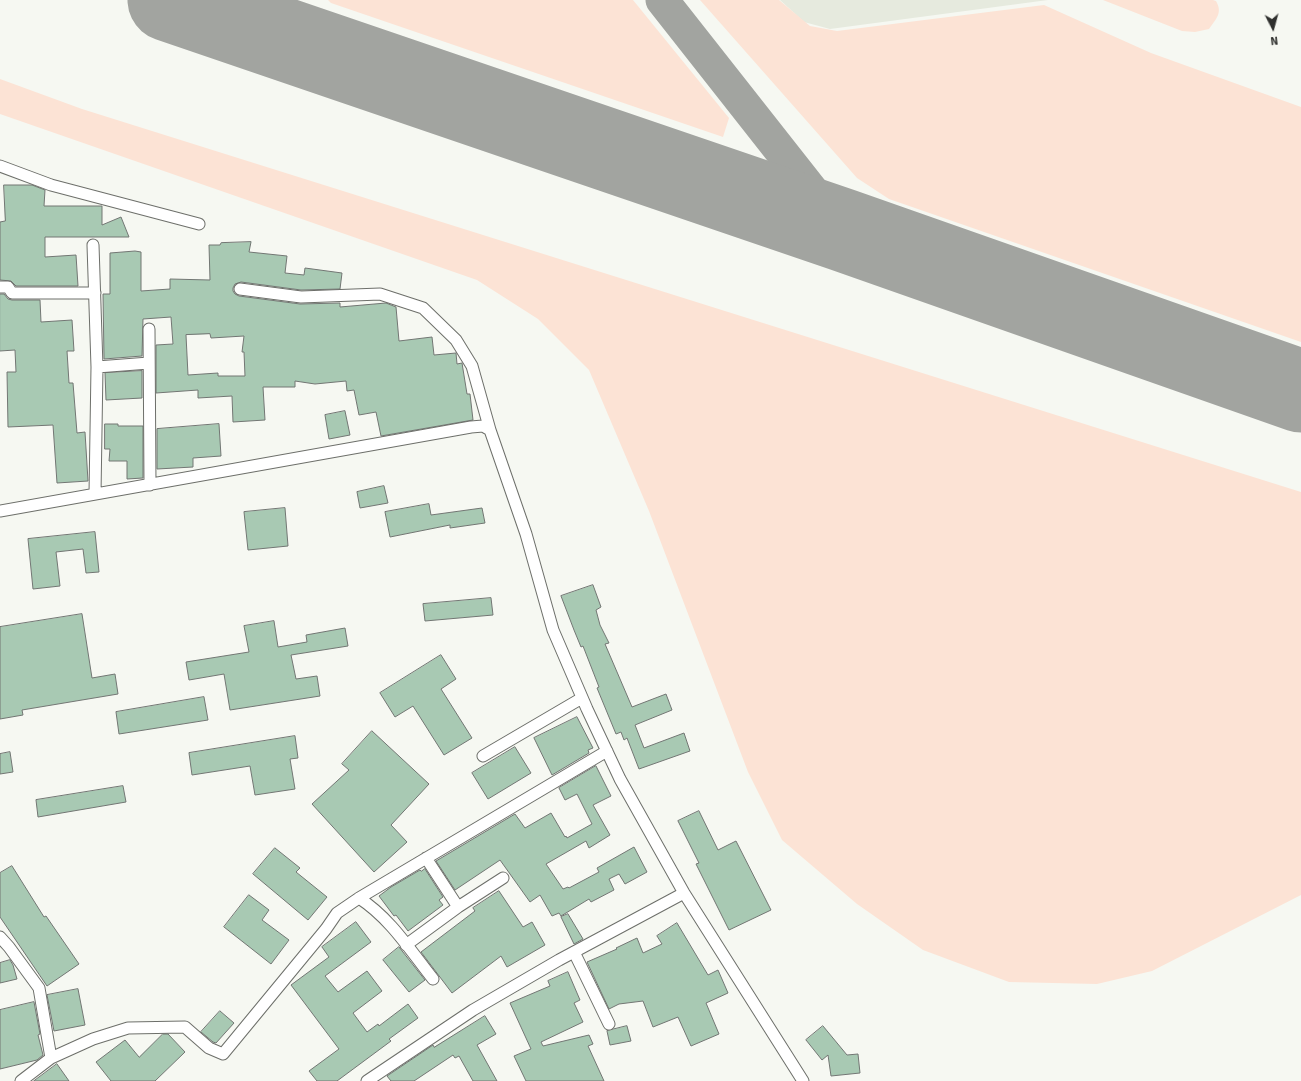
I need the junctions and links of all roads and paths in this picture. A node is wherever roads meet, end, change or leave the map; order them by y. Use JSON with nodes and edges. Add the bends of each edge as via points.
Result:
{"nodes":[{"id":1,"x":0,"y":166,"type":"edge"},
{"id":2,"x":199,"y":224,"type":"dead end"},
{"id":3,"x":93,"y":245,"type":"dead end"},
{"id":4,"x":0,"y":287,"type":"edge"},
{"id":5,"x":240,"y":289,"type":"dead end"},
{"id":6,"x":95,"y":294,"type":"junction"},
{"id":7,"x":149,"y":328,"type":"dead end"},
{"id":8,"x":149,"y":364,"type":"junction"},
{"id":9,"x":97,"y":367,"type":"junction"},
{"id":10,"x":490,"y":430,"type":"junction"},
{"id":11,"x":150,"y":485,"type":"junction"},
{"id":12,"x":95,"y":494,"type":"junction"},
{"id":13,"x":0,"y":511,"type":"edge"},
{"id":14,"x":582,"y":698,"type":"junction"},
{"id":15,"x":607,"y":751,"type":"junction"},
{"id":16,"x":483,"y":756,"type":"dead end"},
{"id":17,"x":426,"y":858,"type":"junction"},
{"id":18,"x":503,"y":878,"type":"dead end"},
{"id":19,"x":684,"y":893,"type":"junction"},
{"id":20,"x":358,"y":898,"type":"junction"},
{"id":21,"x":458,"y":907,"type":"junction"},
{"id":22,"x":0,"y":937,"type":"edge"},
{"id":23,"x":406,"y":945,"type":"junction"},
{"id":24,"x":574,"y":952,"type":"junction"},
{"id":25,"x":433,"y":979,"type":"dead end"},
{"id":26,"x":609,"y":1024,"type":"dead end"},
{"id":27,"x":51,"y":1058,"type":"junction"},
{"id":28,"x":21,"y":1081,"type":"edge"},
{"id":29,"x":367,"y":1081,"type":"edge"},
{"id":30,"x":803,"y":1081,"type":"edge"}],
"edges":[{"from":1,"to":2,"type":"street","via":[[51,185]]},
{"from":3,"to":6,"type":"street"},
{"from":4,"to":6,"type":"street","via":[[8,287],[12,293]]},
{"from":5,"to":10,"type":"street","via":[[301,297],[380,294],[423,308],[456,340],[472,366]]},
{"from":6,"to":9,"type":"street"},
{"from":7,"to":8,"type":"street"},
{"from":8,"to":9,"type":"street"},
{"from":8,"to":11,"type":"street"},
{"from":9,"to":12,"type":"street"},
{"from":10,"to":11,"type":"street","via":[[484,426],[471,427]]},
{"from":10,"to":14,"type":"street","via":[[526,534],[553,630]]},
{"from":11,"to":12,"type":"street"},
{"from":12,"to":13,"type":"street"},
{"from":14,"to":15,"type":"street"},
{"from":14,"to":16,"type":"street"},
{"from":15,"to":17,"type":"street"},
{"from":15,"to":19,"type":"street"},
{"from":17,"to":20,"type":"street"},
{"from":17,"to":21,"type":"street"},
{"from":18,"to":21,"type":"street"},
{"from":19,"to":24,"type":"street"},
{"from":19,"to":30,"type":"street"},
{"from":20,"to":23,"type":"street","via":[[387,921]]},
{"from":20,"to":27,"type":"street","via":[[337,913],[223,1054],[209,1048],[184,1027],[128,1028],[93,1039]]},
{"from":21,"to":23,"type":"street"},
{"from":22,"to":27,"type":"street","via":[[39,988]]},
{"from":23,"to":25,"type":"street"},
{"from":24,"to":26,"type":"street"},
{"from":24,"to":29,"type":"street","via":[[473,1010]]},
{"from":27,"to":28,"type":"street"}]}
